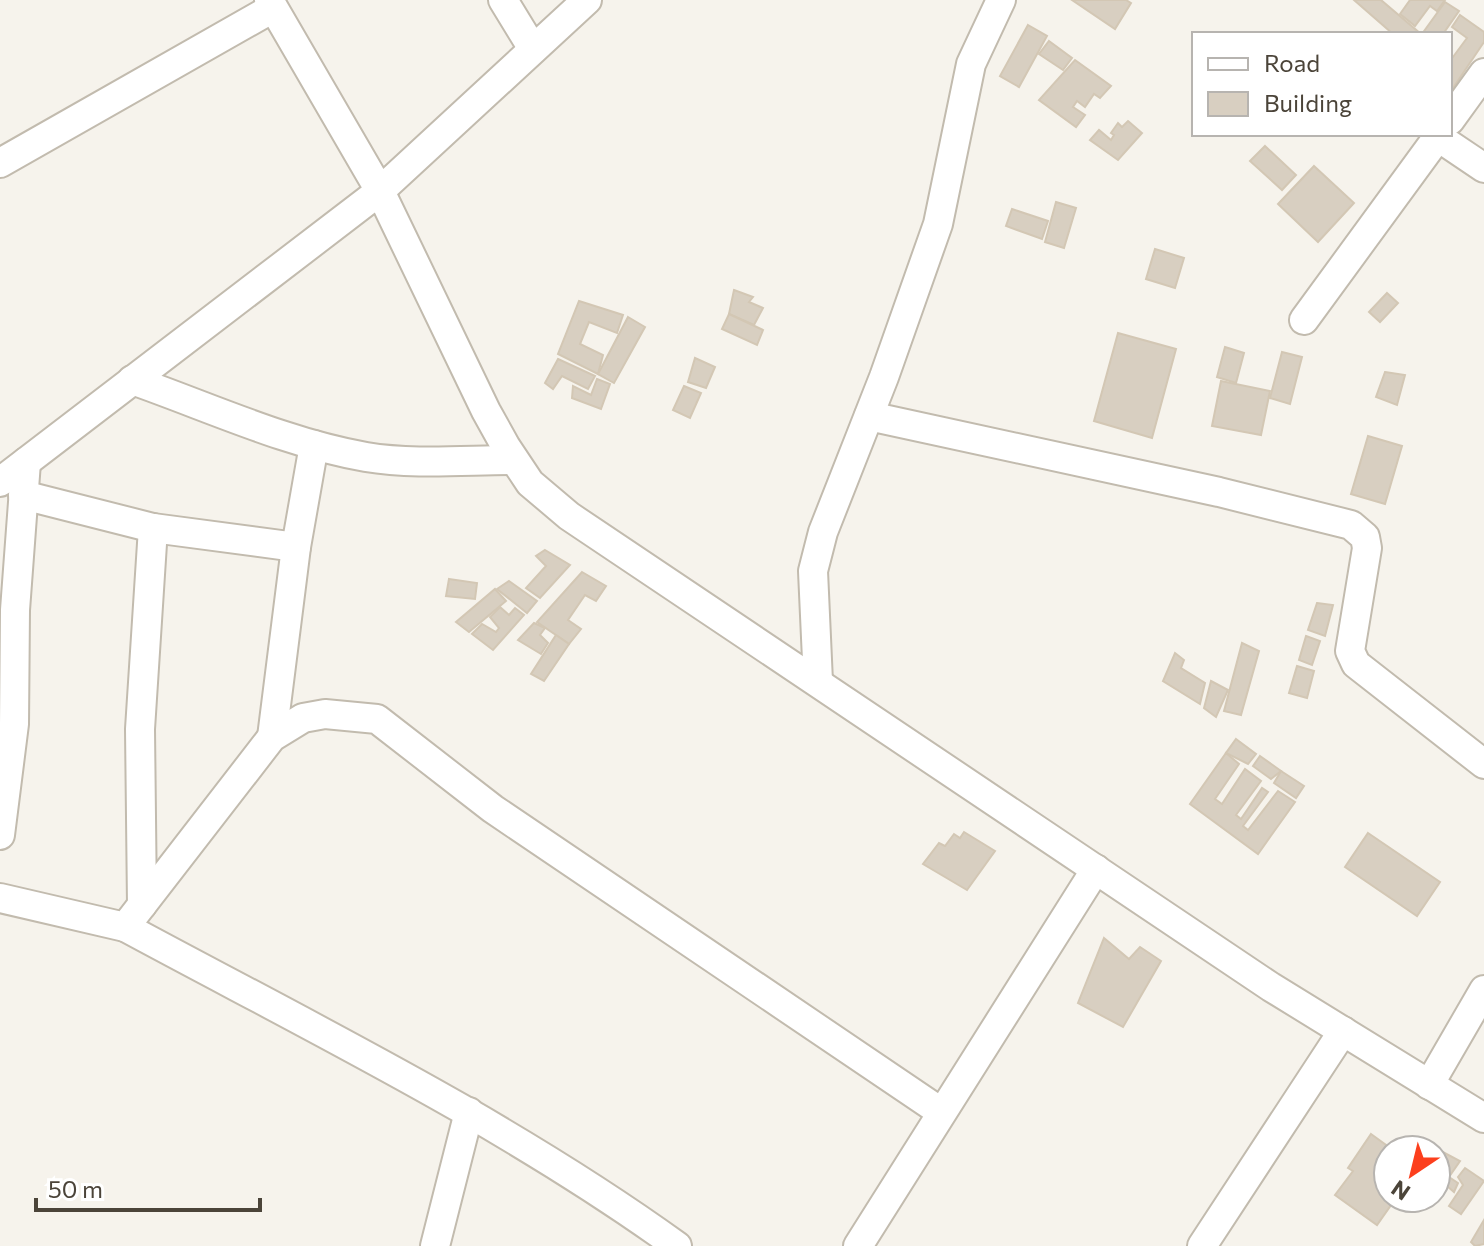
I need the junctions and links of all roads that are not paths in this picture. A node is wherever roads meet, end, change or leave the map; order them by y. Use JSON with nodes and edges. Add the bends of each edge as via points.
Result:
{"nodes":[{"id":1,"x":503,"y":0,"type":"edge"},
{"id":2,"x":587,"y":0,"type":"edge"},
{"id":3,"x":1001,"y":0,"type":"edge"},
{"id":4,"x":271,"y":4,"type":"edge"},
{"id":5,"x":533,"y":49,"type":"junction"},
{"id":6,"x":1484,"y":73,"type":"edge"},
{"id":7,"x":1452,"y":117,"type":"edge"},
{"id":8,"x":1439,"y":136,"type":"edge"},
{"id":9,"x":1449,"y":136,"type":"edge"},
{"id":10,"x":0,"y":163,"type":"edge"},
{"id":11,"x":1484,"y":168,"type":"edge"},
{"id":12,"x":380,"y":191,"type":"junction"},
{"id":13,"x":1304,"y":320,"type":"dead end"},
{"id":14,"x":132,"y":380,"type":"junction"},
{"id":15,"x":869,"y":416,"type":"junction"},
{"id":16,"x":314,"y":445,"type":"junction"},
{"id":17,"x":514,"y":460,"type":"junction"},
{"id":18,"x":12,"y":488,"type":"edge"},
{"id":19,"x":153,"y":528,"type":"junction"},
{"id":20,"x":296,"y":547,"type":"junction"},
{"id":21,"x":818,"y":682,"type":"junction"},
{"id":22,"x":272,"y":737,"type":"junction"},
{"id":23,"x":1484,"y":764,"type":"edge"},
{"id":24,"x":0,"y":835,"type":"edge"},
{"id":25,"x":1096,"y":869,"type":"junction"},
{"id":26,"x":0,"y":898,"type":"edge"},
{"id":27,"x":142,"y":905,"type":"junction"},
{"id":28,"x":125,"y":927,"type":"junction"},
{"id":29,"x":1484,"y":990,"type":"edge"},
{"id":30,"x":1343,"y":1031,"type":"junction"},
{"id":31,"x":1429,"y":1085,"type":"junction"},
{"id":32,"x":469,"y":1112,"type":"junction"},
{"id":33,"x":941,"y":1112,"type":"junction"},
{"id":34,"x":1484,"y":1118,"type":"edge"},
{"id":35,"x":435,"y":1246,"type":"edge"},
{"id":36,"x":677,"y":1246,"type":"edge"},
{"id":37,"x":858,"y":1246,"type":"edge"},
{"id":38,"x":1202,"y":1246,"type":"edge"}],
"edges":[{"from":1,"to":5,"type":"street"},
{"from":2,"to":5,"type":"street"},
{"from":3,"to":15,"type":"street","via":[[971,64],[938,224]]},
{"from":4,"to":10,"type":"street"},
{"from":4,"to":12,"type":"street"},
{"from":5,"to":12,"type":"street"},
{"from":6,"to":7,"type":"street"},
{"from":8,"to":13,"type":"street"},
{"from":9,"to":11,"type":"street"},
{"from":12,"to":14,"type":"street"},
{"from":12,"to":17,"type":"street"},
{"from":14,"to":16,"type":"street"},
{"from":14,"to":18,"type":"street","via":[[26,462]]},
{"from":15,"to":21,"type":"street","via":[[813,571]]},
{"from":15,"to":23,"type":"street","via":[[1351,525],[1365,537],[1367,548],[1350,651],[1356,664]]},
{"from":16,"to":17,"type":"street","via":[[390,459]]},
{"from":16,"to":20,"type":"street"},
{"from":17,"to":21,"type":"street","via":[[530,483],[569,516]]},
{"from":18,"to":19,"type":"street"},
{"from":18,"to":24,"type":"street","via":[[14,724]]},
{"from":19,"to":20,"type":"street"},
{"from":19,"to":27,"type":"street","via":[[140,729]]},
{"from":20,"to":22,"type":"street"},
{"from":21,"to":25,"type":"street"},
{"from":22,"to":27,"type":"street"},
{"from":22,"to":33,"type":"street","via":[[303,718],[325,714],[377,719],[493,809]]},
{"from":25,"to":30,"type":"street"},
{"from":25,"to":33,"type":"street"},
{"from":26,"to":28,"type":"street"},
{"from":27,"to":28,"type":"street"},
{"from":28,"to":32,"type":"street"},
{"from":29,"to":31,"type":"street"},
{"from":30,"to":31,"type":"street"},
{"from":30,"to":38,"type":"street"},
{"from":31,"to":34,"type":"street"},
{"from":32,"to":35,"type":"street"},
{"from":32,"to":36,"type":"street"},
{"from":33,"to":37,"type":"street"}]}
